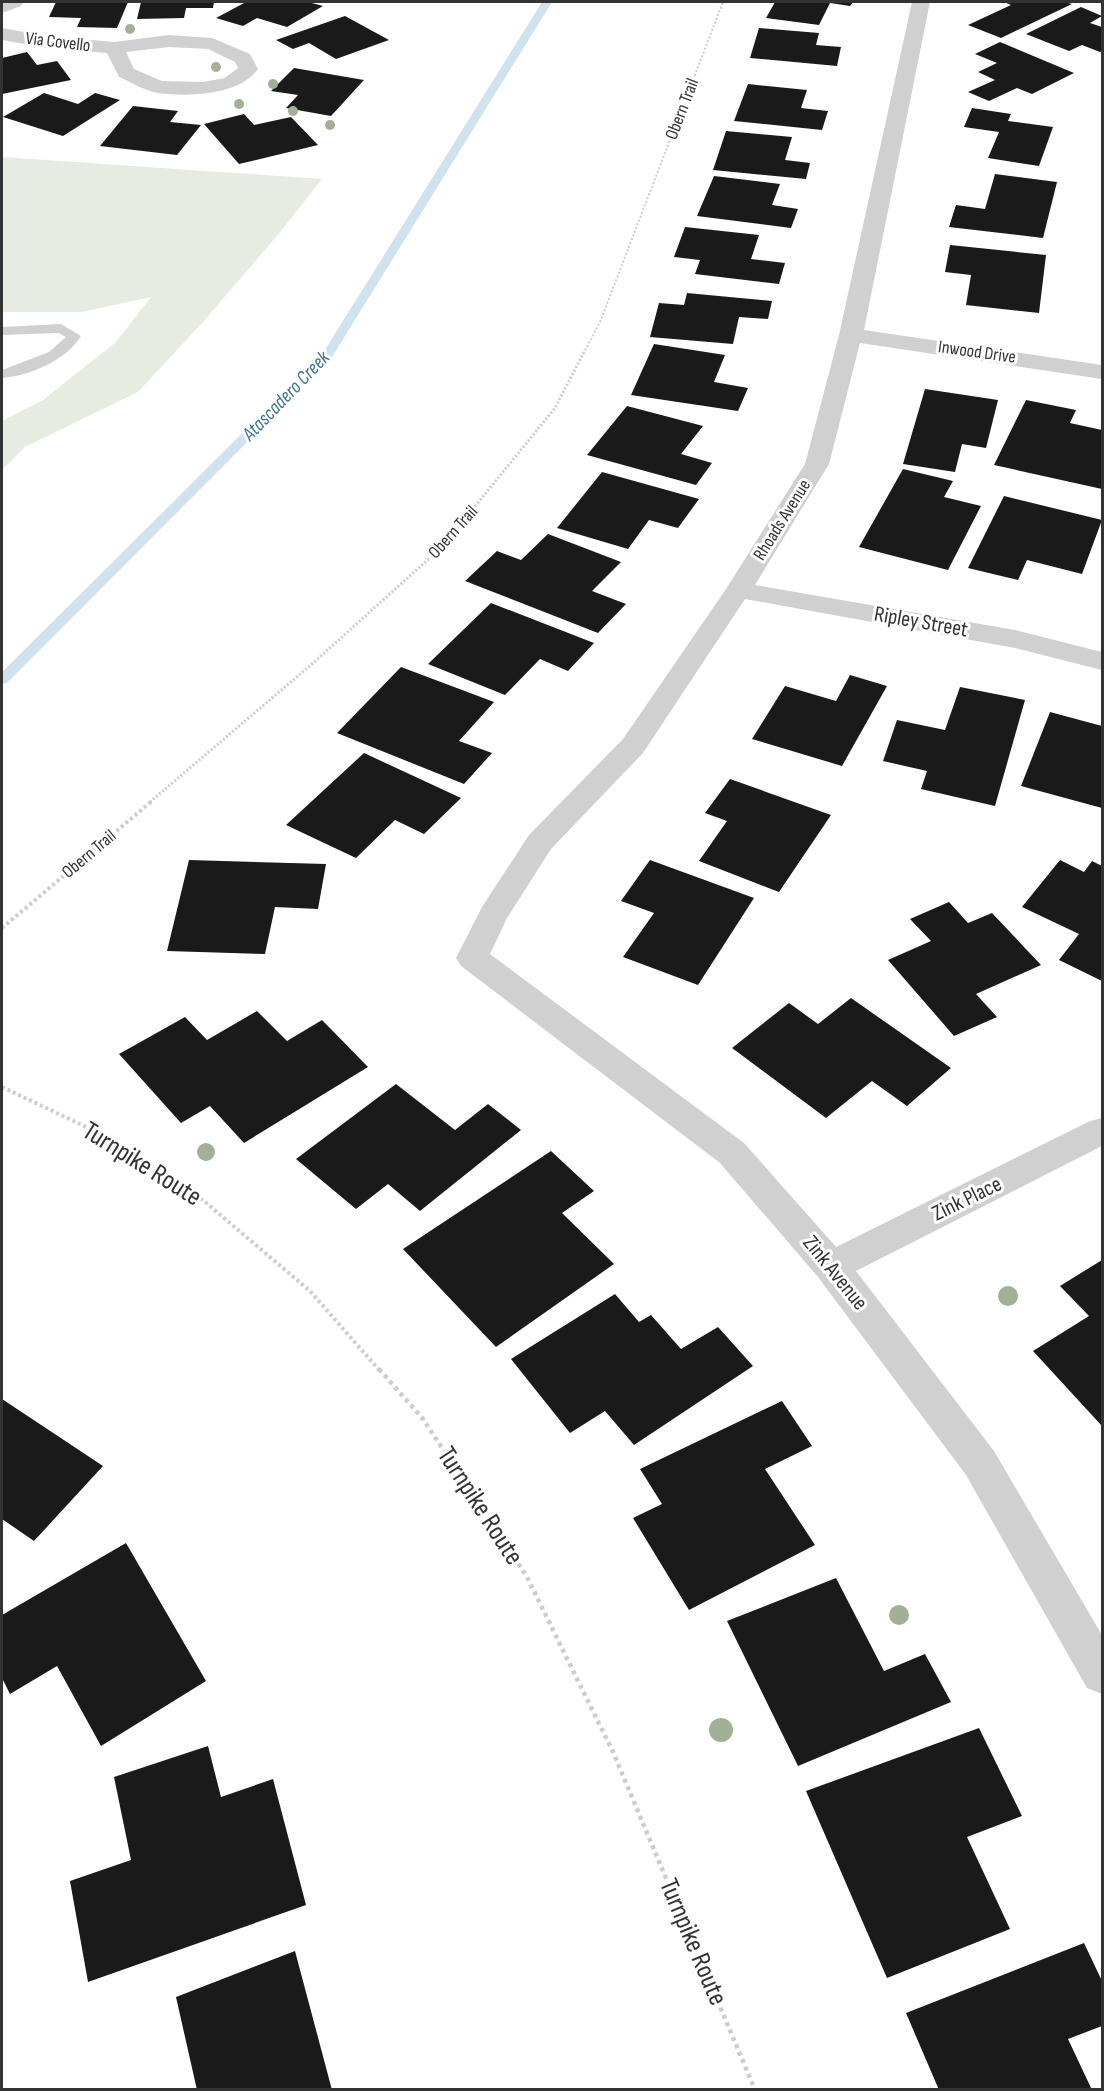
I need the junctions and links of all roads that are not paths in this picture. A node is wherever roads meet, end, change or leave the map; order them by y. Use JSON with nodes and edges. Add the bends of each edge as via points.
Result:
{"nodes":[{"id":1,"x":14,"y":2,"type":"edge"},
{"id":2,"x":921,"y":2,"type":"edge"},
{"id":3,"x":2,"y":7,"type":"edge"},
{"id":4,"x":2,"y":34,"type":"edge"},
{"id":5,"x":114,"y":48,"type":"junction"},
{"id":6,"x":2,"y":331,"type":"edge"},
{"id":7,"x":851,"y":335,"type":"junction"},
{"id":8,"x":1102,"y":372,"type":"edge"},
{"id":9,"x":3,"y":374,"type":"dead end"},
{"id":10,"x":738,"y":590,"type":"junction"},
{"id":11,"x":1102,"y":661,"type":"edge"},
{"id":12,"x":472,"y":958,"type":"joint"},
{"id":13,"x":1102,"y":1131,"type":"edge"},
{"id":14,"x":831,"y":1266,"type":"junction"},
{"id":15,"x":1102,"y":1674,"type":"edge"}],
"edges":[{"from":1,"to":3,"type":"street"},
{"from":2,"to":7,"type":"street","name":"Rhoads Avenue"},
{"from":4,"to":5,"type":"street","name":"Via Covello"},
{"from":5,"to":5,"type":"street","name":"Via Covello","via":[[126,73],[159,87],[203,88],[231,83],[248,69],[243,58],[212,44],[170,41]]},
{"from":6,"to":9,"type":"lane","via":[[62,328],[74,336],[63,349]]},
{"from":7,"to":8,"type":"street","name":"Inwood Drive"},
{"from":7,"to":10,"type":"street","name":"Rhoads Avenue","via":[[817,464]]},
{"from":10,"to":11,"type":"street","name":"Ripley Street","via":[[1015,639]]},
{"from":10,"to":12,"type":"street","name":"Rhoads Avenue","via":[[633,746],[540,842],[493,915]]},
{"from":12,"to":14,"type":"street","name":"Zink Avenue","via":[[732,1153]]},
{"from":13,"to":14,"type":"street","name":"Zink Place"},
{"from":14,"to":15,"type":"street","name":"Zink Avenue","via":[[980,1463]]}]}
